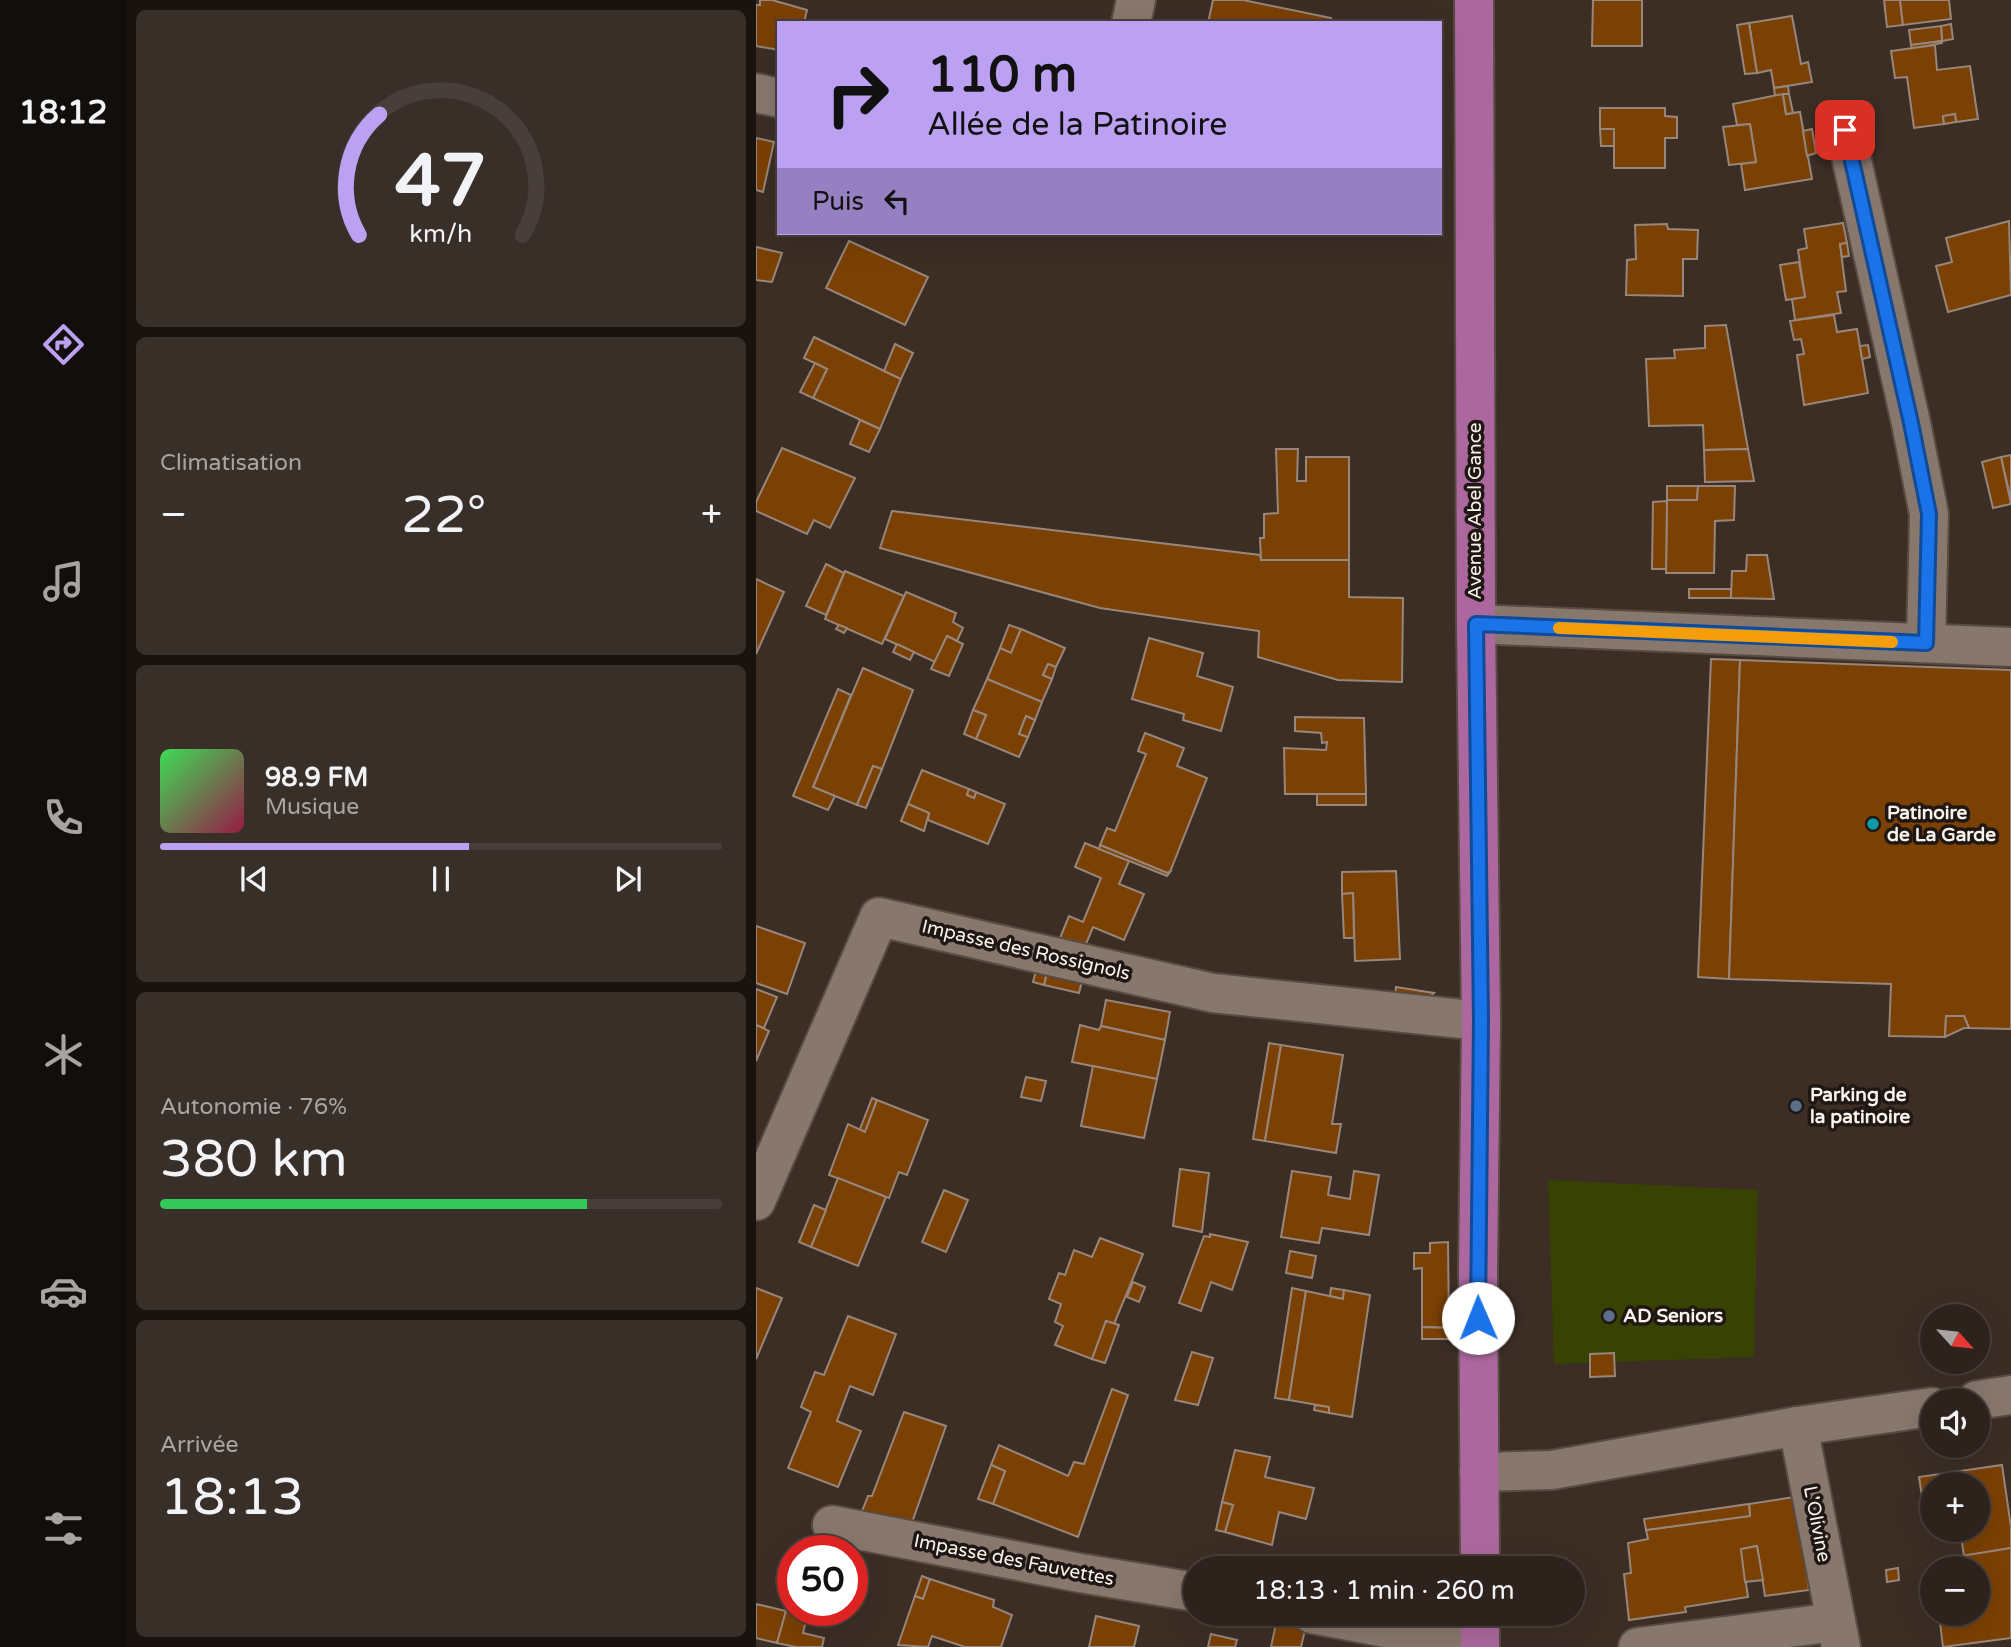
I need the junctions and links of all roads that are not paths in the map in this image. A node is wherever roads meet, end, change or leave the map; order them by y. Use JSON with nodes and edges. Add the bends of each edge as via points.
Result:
{"nodes":[{"id":1,"x":1136,"y":0,"type":"edge"},
{"id":2,"x":1474,"y":0,"type":"edge"},
{"id":3,"x":1131,"y":21,"type":"edge"},
{"id":4,"x":756,"y":93,"type":"edge"},
{"id":5,"x":777,"y":98,"type":"edge"},
{"id":6,"x":1845,"y":130,"type":"dead end"},
{"id":7,"x":1476,"y":624,"type":"junction"},
{"id":8,"x":1926,"y":643,"type":"junction"},
{"id":9,"x":2011,"y":647,"type":"edge"},
{"id":10,"x":1481,"y":1021,"type":"junction"},
{"id":11,"x":756,"y":1201,"type":"edge"},
{"id":12,"x":2011,"y":1395,"type":"edge"},
{"id":13,"x":1990,"y":1398,"type":"edge"},
{"id":14,"x":1920,"y":1409,"type":"edge"},
{"id":15,"x":1798,"y":1426,"type":"junction"},
{"id":16,"x":1479,"y":1472,"type":"junction"},
{"id":17,"x":832,"y":1525,"type":"dead end"},
{"id":18,"x":1480,"y":1556,"type":"edge"},
{"id":19,"x":1183,"y":1590,"type":"edge"},
{"id":20,"x":1408,"y":1626,"type":"edge"},
{"id":21,"x":1838,"y":1634,"type":"edge"},
{"id":22,"x":1480,"y":1635,"type":"edge"},
{"id":23,"x":1638,"y":1647,"type":"edge"}],
"edges":[{"from":1,"to":3,"type":"street"},
{"from":2,"to":7,"type":"main road","name":"Avenue Abel Gance"},
{"from":4,"to":5,"type":"street"},
{"from":6,"to":8,"type":"street","via":[[1929,514]]},
{"from":7,"to":8,"type":"street"},
{"from":7,"to":10,"type":"main road","name":"Avenue Abel Gance"},
{"from":8,"to":9,"type":"street"},
{"from":10,"to":11,"type":"street","name":"Impasse des Rossignols","via":[[1213,993],[879,917]]},
{"from":10,"to":16,"type":"main road","name":"Avenue Abel Gance"},
{"from":12,"to":13,"type":"street"},
{"from":14,"to":15,"type":"street"},
{"from":15,"to":16,"type":"street","via":[[1552,1470]]},
{"from":15,"to":21,"type":"street","name":"L'Olivine"},
{"from":16,"to":18,"type":"main road","name":"Avenue Abel Gance"},
{"from":17,"to":19,"type":"street","name":"Impasse des Fauvettes"},
{"from":20,"to":22,"type":"street"},
{"from":21,"to":23,"type":"street","name":"L'Olivine"}]}
